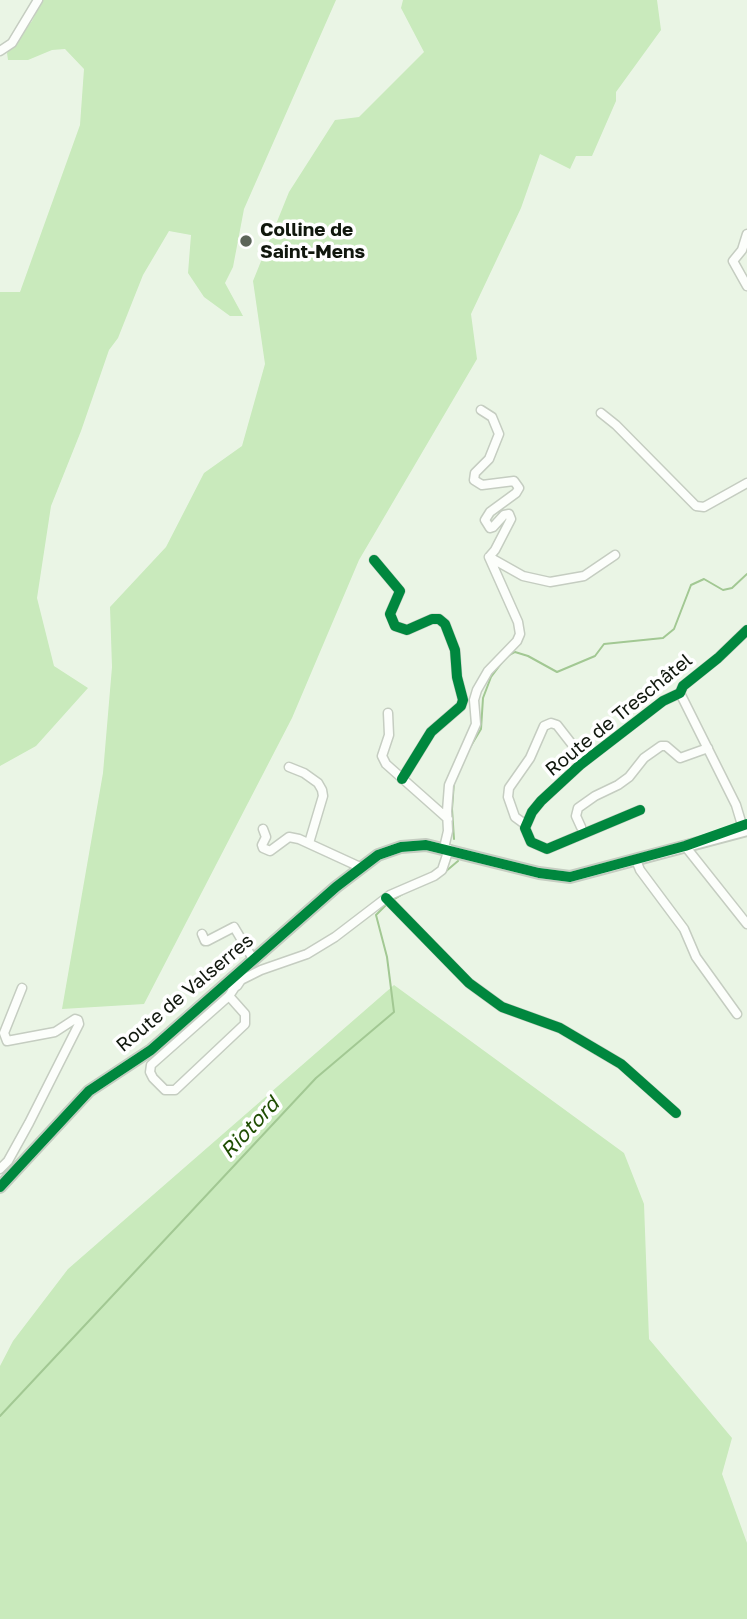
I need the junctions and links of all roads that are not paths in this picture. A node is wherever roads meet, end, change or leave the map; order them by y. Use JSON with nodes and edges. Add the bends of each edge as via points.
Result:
{"nodes":[{"id":1,"x":38,"y":0,"type":"edge"},
{"id":2,"x":0,"y":51,"type":"edge"},
{"id":3,"x":747,"y":234,"type":"edge"},
{"id":4,"x":747,"y":286,"type":"edge"},
{"id":5,"x":481,"y":410,"type":"dead end"},
{"id":6,"x":601,"y":413,"type":"dead end"},
{"id":7,"x":747,"y":483,"type":"edge"},
{"id":8,"x":615,"y":555,"type":"dead end"},
{"id":9,"x":489,"y":557,"type":"junction"},
{"id":10,"x":374,"y":560,"type":"dead end"},
{"id":11,"x":747,"y":630,"type":"edge"},
{"id":12,"x":680,"y":693,"type":"junction"},
{"id":13,"x":388,"y":713,"type":"dead end"},
{"id":14,"x":708,"y":748,"type":"junction"},
{"id":15,"x":584,"y":761,"type":"junction"},
{"id":16,"x":289,"y":766,"type":"dead end"},
{"id":17,"x":402,"y":779,"type":"junction"},
{"id":18,"x":640,"y":810,"type":"dead end"},
{"id":19,"x":448,"y":819,"type":"junction"},
{"id":20,"x":526,"y":825,"type":"junction"},
{"id":21,"x":581,"y":827,"type":"dead end"},
{"id":22,"x":746,"y":827,"type":"edge"},
{"id":23,"x":263,"y":829,"type":"dead end"},
{"id":24,"x":309,"y":843,"type":"junction"},
{"id":25,"x":685,"y":846,"type":"junction"},
{"id":26,"x":447,"y":849,"type":"junction"},
{"id":27,"x":636,"y":860,"type":"junction"},
{"id":28,"x":360,"y":867,"type":"junction"},
{"id":29,"x":388,"y":901,"type":"junction"},
{"id":30,"x":747,"y":923,"type":"edge"},
{"id":31,"x":202,"y":934,"type":"dead end"},
{"id":32,"x":253,"y":959,"type":"junction"},
{"id":33,"x":235,"y":981,"type":"junction"},
{"id":34,"x":22,"y":988,"type":"dead end"},
{"id":35,"x":229,"y":996,"type":"junction"},
{"id":36,"x":737,"y":1014,"type":"dead end"},
{"id":37,"x":676,"y":1114,"type":"dead end"},
{"id":38,"x":0,"y":1169,"type":"edge"},
{"id":39,"x":0,"y":1187,"type":"edge"}],
"edges":[{"from":1,"to":2,"type":"street","via":[[12,43]]},
{"from":3,"to":4,"type":"street","via":[[743,250],[733,261]]},
{"from":5,"to":9,"type":"street","via":[[492,417],[499,434],[474,480],[482,485],[514,481],[519,488],[485,520],[490,528],[504,515],[511,519]]},
{"from":6,"to":7,"type":"street","via":[[696,506],[704,507]]},
{"from":8,"to":9,"type":"street","via":[[584,576],[551,582],[523,576]]},
{"from":9,"to":19,"type":"street","via":[[520,634],[477,690],[476,724],[449,785]]},
{"from":10,"to":17,"type":"street","via":[[400,591],[390,614],[394,626],[407,630],[432,619],[445,624],[455,650],[463,700],[431,732]]},
{"from":11,"to":12,"type":"street","name":"Route de Treschâtel"},
{"from":12,"to":14,"type":"street","name":"Route de Treschâtel"},
{"from":12,"to":15,"type":"street","name":"Route de Treschâtel"},
{"from":13,"to":17,"type":"street","via":[[389,735],[382,756]]},
{"from":14,"to":21,"type":"street","via":[[680,758],[661,746],[643,758],[629,777],[578,808]]},
{"from":14,"to":22,"type":"street","name":"Route de Treschâtel"},
{"from":15,"to":20,"type":"street","name":"Route de Treschâtel","via":[[541,801]]},
{"from":15,"to":20,"type":"street","via":[[557,725],[544,726],[530,758],[509,788],[515,817]]},
{"from":16,"to":24,"type":"street","via":[[318,783],[323,796]]},
{"from":17,"to":19,"type":"street"},
{"from":18,"to":20,"type":"street","via":[[547,849],[531,842]]},
{"from":19,"to":26,"type":"street"},
{"from":22,"to":25,"type":"street"},
{"from":22,"to":25,"type":"street"},
{"from":23,"to":24,"type":"street","via":[[262,845],[270,851],[289,837]]},
{"from":24,"to":28,"type":"street"},
{"from":25,"to":27,"type":"street","name":"Route de Valserres"},
{"from":25,"to":30,"type":"street"},
{"from":26,"to":27,"type":"street","name":"Route de Valserres","via":[[563,877]]},
{"from":26,"to":28,"type":"street","name":"Route de Valserres","via":[[415,844],[378,855]]},
{"from":26,"to":29,"type":"street","via":[[442,870]]},
{"from":27,"to":36,"type":"street"},
{"from":28,"to":32,"type":"street","name":"Route de Valserres"},
{"from":29,"to":33,"type":"street","via":[[307,954]]},
{"from":29,"to":37,"type":"street","via":[[479,990],[502,1007],[560,1028],[621,1064]]},
{"from":31,"to":32,"type":"street","via":[[207,941],[234,927]]},
{"from":32,"to":33,"type":"street","name":"Route de Valserres"},
{"from":33,"to":35,"type":"street"},
{"from":33,"to":39,"type":"street","name":"Route de Valserres","via":[[142,1057],[89,1091]]},
{"from":34,"to":38,"type":"street","via":[[4,1033],[7,1041],[55,1031],[75,1019],[79,1024]]},
{"from":35,"to":35,"type":"street","via":[[151,1065],[153,1078],[165,1090],[175,1090],[245,1024],[245,1014]]}]}
